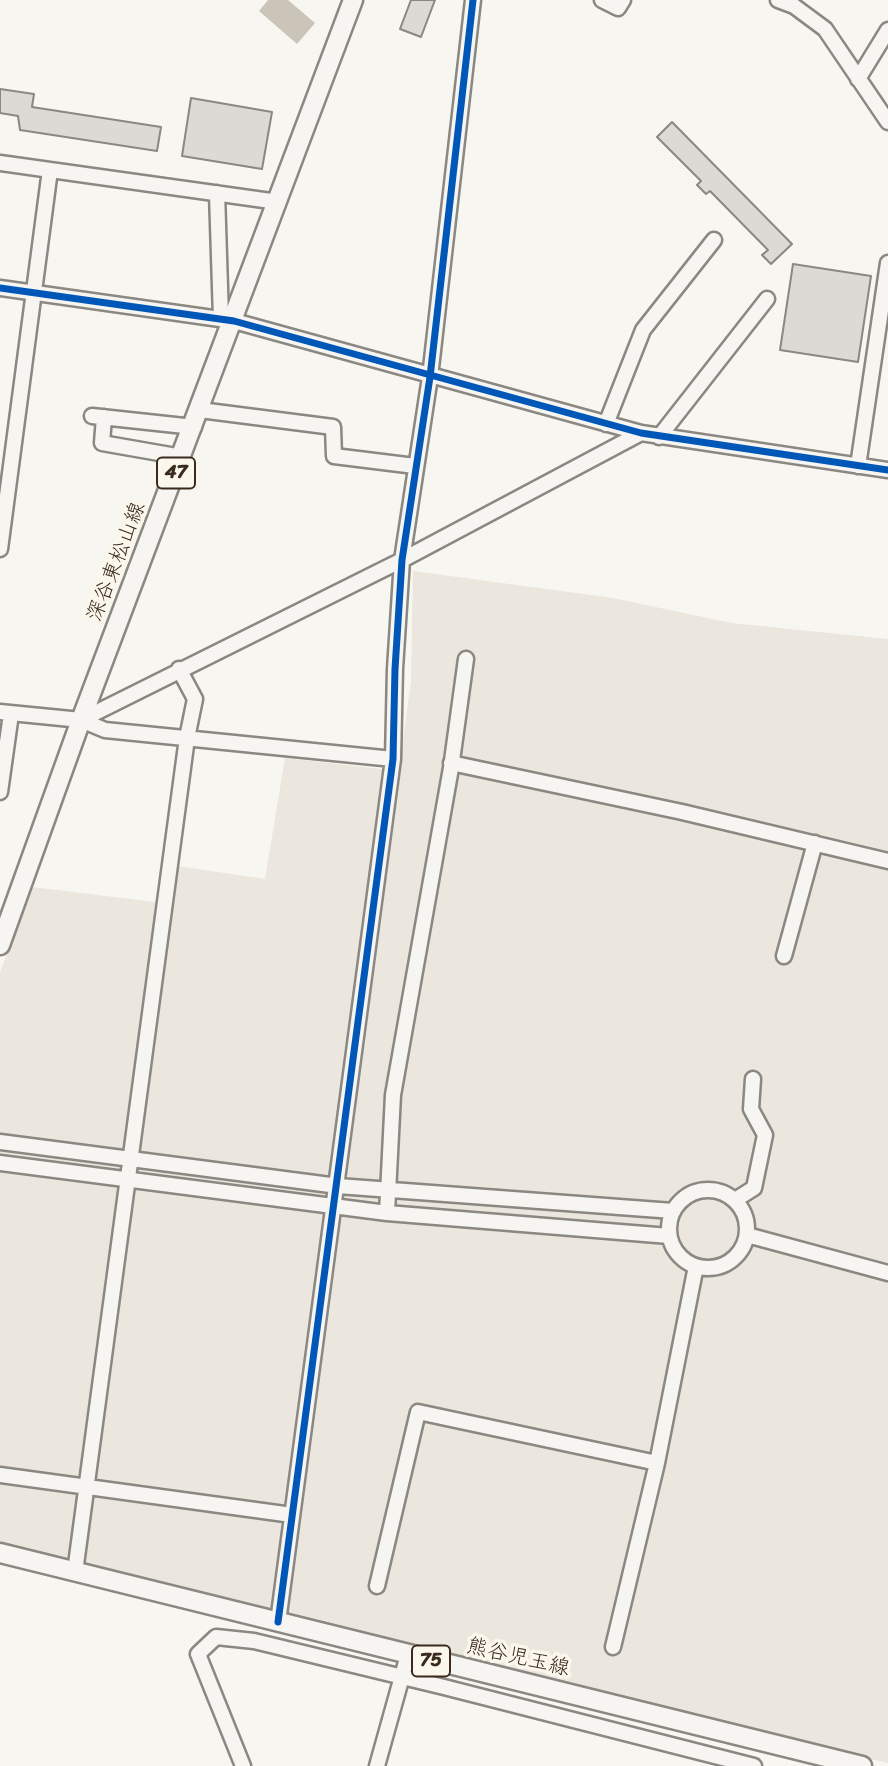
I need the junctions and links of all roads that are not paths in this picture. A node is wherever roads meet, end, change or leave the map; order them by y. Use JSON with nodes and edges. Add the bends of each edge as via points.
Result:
{"nodes":[{"id":1,"x":353,"y":0,"type":"edge"},
{"id":2,"x":473,"y":0,"type":"edge"},
{"id":3,"x":602,"y":0,"type":"edge"},
{"id":4,"x":622,"y":0,"type":"edge"},
{"id":5,"x":778,"y":0,"type":"edge"},
{"id":6,"x":888,"y":30,"type":"edge"},
{"id":7,"x":858,"y":79,"type":"junction"},
{"id":8,"x":888,"y":122,"type":"edge"},
{"id":9,"x":0,"y":163,"type":"edge"},
{"id":10,"x":50,"y":170,"type":"junction"},
{"id":11,"x":217,"y":193,"type":"junction"},
{"id":12,"x":278,"y":202,"type":"junction"},
{"id":13,"x":714,"y":240,"type":"dead end"},
{"id":14,"x":888,"y":263,"type":"edge"},
{"id":15,"x":0,"y":288,"type":"edge"},
{"id":16,"x":36,"y":293,"type":"junction"},
{"id":17,"x":767,"y":299,"type":"dead end"},
{"id":18,"x":228,"y":320,"type":"junction"},
{"id":19,"x":430,"y":377,"type":"junction"},
{"id":20,"x":197,"y":418,"type":"junction"},
{"id":21,"x":606,"y":424,"type":"junction"},
{"id":22,"x":641,"y":433,"type":"junction"},
{"id":23,"x":659,"y":436,"type":"junction"},
{"id":24,"x":182,"y":457,"type":"junction"},
{"id":25,"x":415,"y":466,"type":"junction"},
{"id":26,"x":858,"y":466,"type":"junction"},
{"id":27,"x":888,"y":470,"type":"edge"},
{"id":28,"x":0,"y":549,"type":"edge"},
{"id":29,"x":402,"y":560,"type":"junction"},
{"id":30,"x":466,"y":659,"type":"dead end"},
{"id":31,"x":179,"y":669,"type":"junction"},
{"id":32,"x":6,"y":713,"type":"edge"},
{"id":33,"x":81,"y":720,"type":"junction"},
{"id":34,"x":187,"y":738,"type":"junction"},
{"id":35,"x":393,"y":759,"type":"junction"},
{"id":36,"x":452,"y":763,"type":"junction"},
{"id":37,"x":0,"y":792,"type":"edge"},
{"id":38,"x":815,"y":843,"type":"junction"},
{"id":39,"x":888,"y":861,"type":"edge"},
{"id":40,"x":0,"y":945,"type":"edge"},
{"id":41,"x":784,"y":956,"type":"dead end"},
{"id":42,"x":753,"y":1079,"type":"dead end"},
{"id":43,"x":0,"y":1142,"type":"edge"},
{"id":44,"x":130,"y":1158,"type":"junction"},
{"id":45,"x":0,"y":1163,"type":"edge"},
{"id":46,"x":128,"y":1179,"type":"junction"},
{"id":47,"x":338,"y":1186,"type":"junction"},
{"id":48,"x":388,"y":1190,"type":"junction"},
{"id":49,"x":735,"y":1200,"type":"junction"},
{"id":50,"x":335,"y":1207,"type":"junction"},
{"id":51,"x":673,"y":1210,"type":"junction"},
{"id":52,"x":387,"y":1213,"type":"junction"},
{"id":53,"x":747,"y":1235,"type":"junction"},
{"id":54,"x":669,"y":1236,"type":"junction"},
{"id":55,"x":696,"y":1266,"type":"junction"},
{"id":56,"x":888,"y":1273,"type":"edge"},
{"id":57,"x":657,"y":1463,"type":"junction"},
{"id":58,"x":0,"y":1475,"type":"edge"},
{"id":59,"x":84,"y":1487,"type":"junction"},
{"id":60,"x":292,"y":1515,"type":"junction"},
{"id":61,"x":0,"y":1553,"type":"edge"},
{"id":62,"x":75,"y":1572,"type":"junction"},
{"id":63,"x":377,"y":1586,"type":"dead end"},
{"id":64,"x":278,"y":1622,"type":"junction"},
{"id":65,"x":613,"y":1647,"type":"dead end"},
{"id":66,"x":408,"y":1655,"type":"junction"},
{"id":67,"x":401,"y":1678,"type":"junction"},
{"id":68,"x":243,"y":1766,"type":"edge"},
{"id":69,"x":377,"y":1766,"type":"edge"},
{"id":70,"x":754,"y":1766,"type":"edge"},
{"id":71,"x":862,"y":1766,"type":"edge"}],
"edges":[{"from":1,"to":12,"type":"main road","name":"深谷東松山線","number":"47"},
{"from":2,"to":19,"type":"street"},
{"from":3,"to":4,"type":"street","via":[[618,8]]},
{"from":5,"to":7,"type":"street","via":[[825,29]]},
{"from":6,"to":7,"type":"street"},
{"from":7,"to":8,"type":"street"},
{"from":9,"to":10,"type":"street"},
{"from":10,"to":11,"type":"street"},
{"from":10,"to":16,"type":"street"},
{"from":11,"to":12,"type":"street"},
{"from":11,"to":18,"type":"street"},
{"from":12,"to":18,"type":"main road","name":"深谷東松山線","number":"47"},
{"from":13,"to":21,"type":"street","via":[[643,330]]},
{"from":14,"to":26,"type":"street"},
{"from":15,"to":16,"type":"street"},
{"from":16,"to":18,"type":"street"},
{"from":16,"to":28,"type":"street"},
{"from":17,"to":23,"type":"street"},
{"from":18,"to":19,"type":"street"},
{"from":18,"to":20,"type":"main road","name":"深谷東松山線","number":"47"},
{"from":19,"to":21,"type":"street"},
{"from":19,"to":25,"type":"street"},
{"from":20,"to":24,"type":"main road","name":"深谷東松山線","number":"47"},
{"from":20,"to":24,"type":"street","via":[[98,416],[102,443]]},
{"from":20,"to":25,"type":"street","via":[[332,427],[334,456]]},
{"from":21,"to":22,"type":"street"},
{"from":22,"to":23,"type":"street"},
{"from":22,"to":29,"type":"street"},
{"from":23,"to":26,"type":"street"},
{"from":24,"to":33,"type":"main road","name":"深谷東松山線","number":"47"},
{"from":25,"to":29,"type":"street"},
{"from":26,"to":27,"type":"street"},
{"from":29,"to":31,"type":"street"},
{"from":29,"to":35,"type":"street"},
{"from":30,"to":36,"type":"street"},
{"from":31,"to":33,"type":"street"},
{"from":31,"to":34,"type":"street","via":[[195,699]]},
{"from":32,"to":33,"type":"street"},
{"from":32,"to":37,"type":"street"},
{"from":33,"to":34,"type":"street","via":[[105,730]]},
{"from":33,"to":40,"type":"main road","name":"深谷東松山線","number":"47"},
{"from":34,"to":35,"type":"street"},
{"from":34,"to":44,"type":"street"},
{"from":35,"to":47,"type":"street"},
{"from":36,"to":38,"type":"street"},
{"from":36,"to":48,"type":"street","via":[[393,1095]]},
{"from":38,"to":39,"type":"street"},
{"from":38,"to":41,"type":"street"},
{"from":42,"to":49,"type":"street","via":[[751,1109],[765,1135],[754,1188]]},
{"from":43,"to":44,"type":"street"},
{"from":44,"to":46,"type":"street"},
{"from":44,"to":47,"type":"street"},
{"from":45,"to":46,"type":"street"},
{"from":46,"to":50,"type":"street"},
{"from":46,"to":59,"type":"street"},
{"from":47,"to":48,"type":"street"},
{"from":47,"to":50,"type":"street"},
{"from":48,"to":51,"type":"street"},
{"from":48,"to":52,"type":"street"},
{"from":49,"to":51,"type":"street","via":[[713,1189],[701,1189]]},
{"from":49,"to":53,"type":"street","via":[[747,1222]]},
{"from":50,"to":52,"type":"street"},
{"from":50,"to":60,"type":"street"},
{"from":51,"to":54,"type":"street"},
{"from":52,"to":54,"type":"street"},
{"from":53,"to":55,"type":"street","via":[[734,1258],[709,1268]]},
{"from":53,"to":56,"type":"street"},
{"from":54,"to":55,"type":"street","via":[[678,1255]]},
{"from":55,"to":57,"type":"street"},
{"from":57,"to":63,"type":"street","via":[[418,1412]]},
{"from":57,"to":65,"type":"street"},
{"from":58,"to":59,"type":"street"},
{"from":59,"to":60,"type":"street"},
{"from":59,"to":62,"type":"street"},
{"from":60,"to":64,"type":"street"},
{"from":61,"to":62,"type":"main road","name":"熊谷児玉線","number":"75"},
{"from":62,"to":64,"type":"main road","name":"熊谷児玉線","number":"75"},
{"from":64,"to":66,"type":"main road","name":"熊谷児玉線","number":"75"},
{"from":66,"to":67,"type":"street"},
{"from":66,"to":71,"type":"main road","name":"熊谷児玉線","number":"75"},
{"from":67,"to":68,"type":"street","via":[[216,1637],[198,1654]]},
{"from":67,"to":69,"type":"street"},
{"from":67,"to":70,"type":"street"}]}
